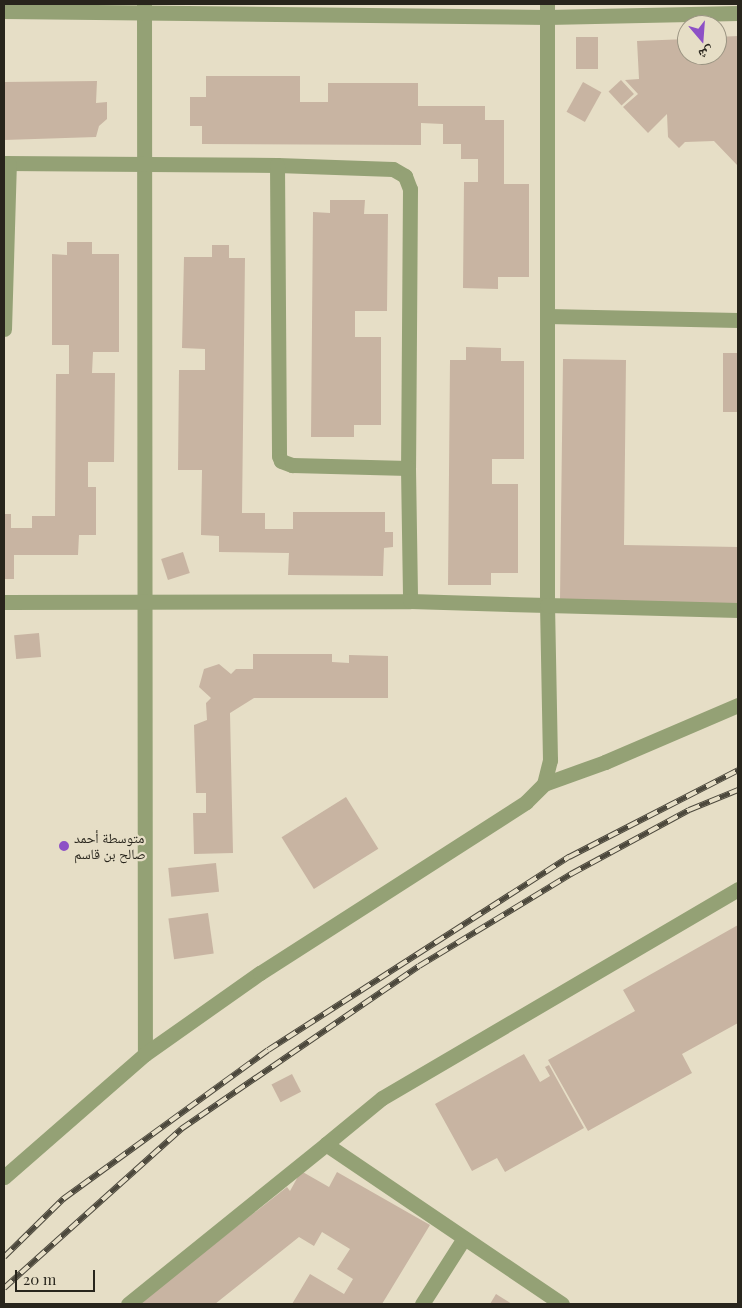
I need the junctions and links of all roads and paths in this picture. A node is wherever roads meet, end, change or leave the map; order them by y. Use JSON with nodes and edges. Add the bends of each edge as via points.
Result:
{"nodes":[{"id":1,"x":144,"y":8,"type":"edge"},
{"id":2,"x":4,"y":11,"type":"edge"},
{"id":3,"x":547,"y":11,"type":"edge"},
{"id":4,"x":738,"y":13,"type":"edge"},
{"id":5,"x":145,"y":162,"type":"junction"},
{"id":6,"x":6,"y":164,"type":"edge"},
{"id":7,"x":277,"y":165,"type":"junction"},
{"id":8,"x":547,"y":316,"type":"junction"},
{"id":9,"x":738,"y":320,"type":"edge"},
{"id":10,"x":4,"y":329,"type":"edge"},
{"id":11,"x":408,"y":468,"type":"junction"},
{"id":12,"x":410,"y":601,"type":"junction"},
{"id":13,"x":4,"y":602,"type":"edge"},
{"id":14,"x":144,"y":602,"type":"junction"},
{"id":15,"x":548,"y":605,"type":"junction"},
{"id":16,"x":738,"y":610,"type":"edge"},
{"id":17,"x":738,"y":705,"type":"edge"},
{"id":18,"x":544,"y":784,"type":"junction"},
{"id":19,"x":738,"y":889,"type":"edge"},
{"id":20,"x":146,"y":1054,"type":"junction"},
{"id":21,"x":326,"y":1144,"type":"junction"},
{"id":22,"x":4,"y":1177,"type":"edge"},
{"id":23,"x":464,"y":1238,"type":"junction"},
{"id":24,"x":128,"y":1304,"type":"edge"},
{"id":25,"x":422,"y":1304,"type":"edge"},
{"id":26,"x":562,"y":1304,"type":"edge"}],
"edges":[{"from":1,"to":2,"type":"street"},
{"from":1,"to":3,"type":"street"},
{"from":1,"to":5,"type":"street"},
{"from":3,"to":4,"type":"street"},
{"from":3,"to":8,"type":"street"},
{"from":5,"to":6,"type":"street"},
{"from":5,"to":7,"type":"street"},
{"from":5,"to":14,"type":"street"},
{"from":6,"to":10,"type":"street"},
{"from":7,"to":11,"type":"street","via":[[393,169],[400,171],[408,180]]},
{"from":7,"to":11,"type":"street","via":[[281,461],[292,465]]},
{"from":8,"to":9,"type":"street"},
{"from":8,"to":15,"type":"street"},
{"from":11,"to":12,"type":"street"},
{"from":12,"to":14,"type":"street"},
{"from":12,"to":15,"type":"street"},
{"from":13,"to":14,"type":"street"},
{"from":14,"to":20,"type":"street"},
{"from":15,"to":16,"type":"street"},
{"from":15,"to":18,"type":"street","via":[[550,760]]},
{"from":17,"to":18,"type":"street","via":[[605,762]]},
{"from":18,"to":20,"type":"street","via":[[526,802],[260,973]]},
{"from":19,"to":21,"type":"street","via":[[382,1098]]},
{"from":20,"to":22,"type":"street"},
{"from":21,"to":23,"type":"street"},
{"from":21,"to":24,"type":"street"},
{"from":23,"to":25,"type":"street"},
{"from":23,"to":26,"type":"street"}]}
